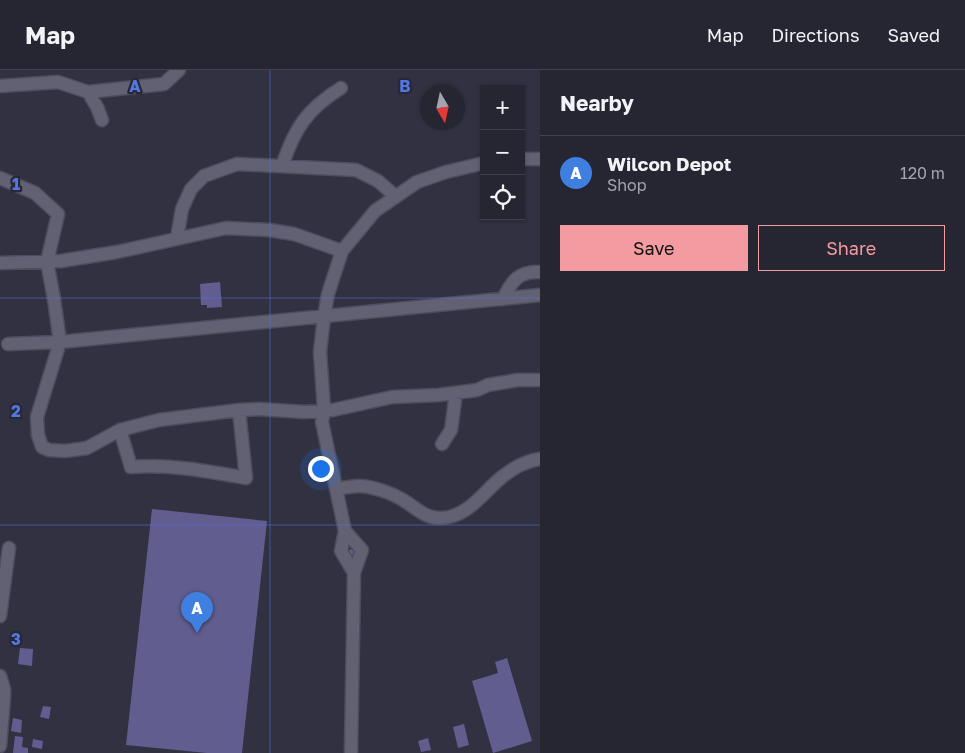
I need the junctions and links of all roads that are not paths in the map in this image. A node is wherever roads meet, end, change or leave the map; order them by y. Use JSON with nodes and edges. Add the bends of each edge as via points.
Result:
{"nodes":[{"id":1,"x":179,"y":70,"type":"edge"},
{"id":2,"x":0,"y":86,"type":"edge"},
{"id":3,"x":341,"y":88,"type":"dead end"},
{"id":4,"x":88,"y":92,"type":"junction"},
{"id":5,"x":102,"y":120,"type":"dead end"},
{"id":6,"x":525,"y":159,"type":"edge"},
{"id":7,"x":540,"y":159,"type":"edge"},
{"id":8,"x":480,"y":164,"type":"edge"},
{"id":9,"x":282,"y":166,"type":"junction"},
{"id":10,"x":0,"y":178,"type":"edge"},
{"id":11,"x":395,"y":196,"type":"junction"},
{"id":12,"x":177,"y":238,"type":"junction"},
{"id":13,"x":342,"y":251,"type":"junction"},
{"id":14,"x":47,"y":262,"type":"junction"},
{"id":15,"x":0,"y":263,"type":"edge"},
{"id":16,"x":540,"y":272,"type":"edge"},
{"id":17,"x":540,"y":295,"type":"edge"},
{"id":18,"x":503,"y":299,"type":"junction"},
{"id":19,"x":324,"y":318,"type":"junction"},
{"id":20,"x":60,"y":342,"type":"junction"},
{"id":21,"x":8,"y":344,"type":"dead end"},
{"id":22,"x":540,"y":380,"type":"edge"},
{"id":23,"x":456,"y":393,"type":"junction"},
{"id":24,"x":239,"y":410,"type":"junction"},
{"id":25,"x":324,"y":410,"type":"junction"},
{"id":26,"x":120,"y":430,"type":"junction"},
{"id":27,"x":442,"y":444,"type":"dead end"},
{"id":28,"x":540,"y":459,"type":"edge"},
{"id":29,"x":336,"y":490,"type":"junction"},
{"id":30,"x":345,"y":531,"type":"junction"},
{"id":31,"x":9,"y":548,"type":"dead end"},
{"id":32,"x":354,"y":573,"type":"junction"},
{"id":33,"x":0,"y":616,"type":"edge"},
{"id":34,"x":0,"y":676,"type":"edge"},
{"id":35,"x":0,"y":746,"type":"edge"},
{"id":36,"x":351,"y":753,"type":"edge"}],
"edges":[{"from":1,"to":4,"type":"street","via":[[164,84]]},
{"from":2,"to":4,"type":"street","via":[[58,82]]},
{"from":3,"to":9,"type":"street","via":[[321,100],[306,116],[290,140]]},
{"from":4,"to":5,"type":"street"},
{"from":6,"to":7,"type":"street"},
{"from":8,"to":11,"type":"street","via":[[417,182]]},
{"from":9,"to":11,"type":"street","via":[[356,170]]},
{"from":9,"to":12,"type":"street","via":[[237,164],[204,176],[191,189],[182,209]]},
{"from":10,"to":14,"type":"street","via":[[36,193],[58,214]]},
{"from":11,"to":13,"type":"street","via":[[375,211]]},
{"from":12,"to":13,"type":"street","via":[[226,228],[269,230],[294,234]]},
{"from":12,"to":14,"type":"street"},
{"from":13,"to":19,"type":"street"},
{"from":14,"to":15,"type":"street"},
{"from":14,"to":20,"type":"street"},
{"from":16,"to":18,"type":"street","via":[[523,274],[510,285]]},
{"from":17,"to":18,"type":"street"},
{"from":18,"to":19,"type":"street"},
{"from":19,"to":20,"type":"street"},
{"from":19,"to":25,"type":"street","via":[[320,352]]},
{"from":20,"to":21,"type":"street"},
{"from":20,"to":26,"type":"street","via":[[38,417],[42,447],[65,451],[87,448]]},
{"from":22,"to":23,"type":"street","via":[[518,380]]},
{"from":23,"to":25,"type":"street","via":[[392,397]]},
{"from":23,"to":27,"type":"street","via":[[451,430]]},
{"from":24,"to":25,"type":"street"},
{"from":24,"to":26,"type":"street","via":[[159,420]]},
{"from":24,"to":26,"type":"street","via":[[246,478],[209,470],[131,467]]},
{"from":25,"to":29,"type":"street","via":[[322,422]]},
{"from":28,"to":29,"type":"street","via":[[521,464],[468,509],[454,516],[427,516],[405,501],[374,488],[360,486]]},
{"from":29,"to":30,"type":"street"},
{"from":30,"to":32,"type":"street","via":[[342,551]]},
{"from":30,"to":32,"type":"street","via":[[362,550]]},
{"from":31,"to":33,"type":"street"},
{"from":32,"to":36,"type":"street"},
{"from":34,"to":35,"type":"street","via":[[4,696]]}]}
